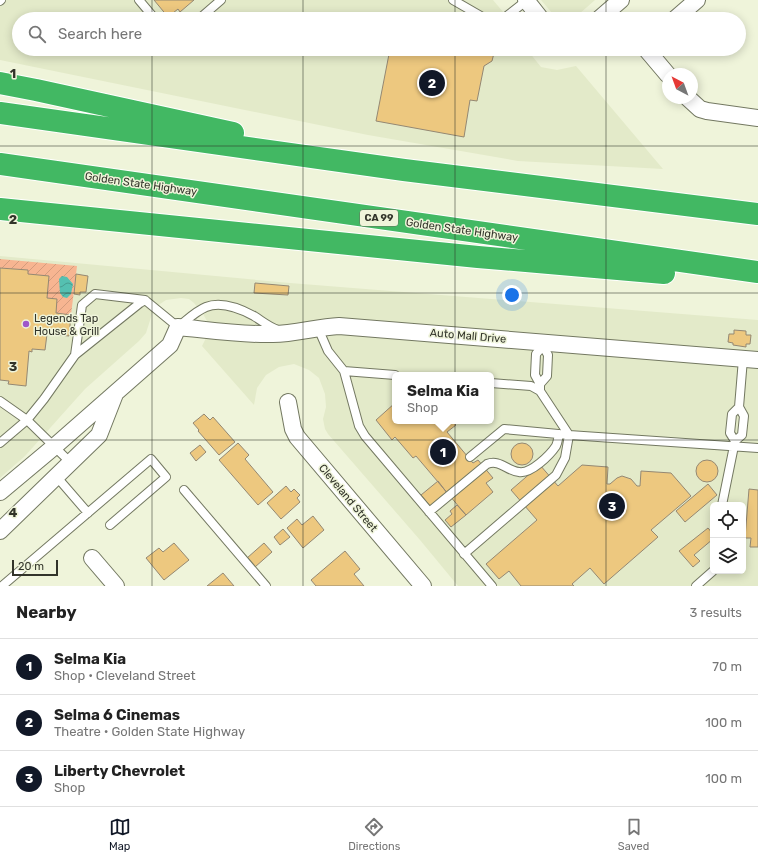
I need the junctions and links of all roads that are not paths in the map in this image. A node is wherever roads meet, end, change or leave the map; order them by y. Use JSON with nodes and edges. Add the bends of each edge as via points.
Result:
{"nodes":[{"id":1,"x":139,"y":0,"type":"edge"},
{"id":2,"x":221,"y":0,"type":"edge"},
{"id":3,"x":453,"y":0,"type":"edge"},
{"id":4,"x":526,"y":0,"type":"edge"},
{"id":5,"x":621,"y":0,"type":"edge"},
{"id":6,"x":697,"y":0,"type":"edge"},
{"id":7,"x":150,"y":12,"type":"edge"},
{"id":8,"x":207,"y":12,"type":"edge"},
{"id":9,"x":474,"y":12,"type":"edge"},
{"id":10,"x":512,"y":12,"type":"edge"},
{"id":11,"x":535,"y":12,"type":"edge"},
{"id":12,"x":607,"y":12,"type":"edge"},
{"id":13,"x":683,"y":12,"type":"edge"},
{"id":14,"x":652,"y":56,"type":"edge"},
{"id":15,"x":662,"y":68,"type":"edge"},
{"id":16,"x":0,"y":83,"type":"edge"},
{"id":17,"x":695,"y":104,"type":"edge"},
{"id":18,"x":0,"y":113,"type":"edge"},
{"id":19,"x":758,"y":118,"type":"edge"},
{"id":20,"x":0,"y":164,"type":"edge"},
{"id":21,"x":404,"y":170,"type":"junction"},
{"id":22,"x":0,"y":209,"type":"edge"},
{"id":23,"x":758,"y":214,"type":"edge"},
{"id":24,"x":758,"y":272,"type":"edge"},
{"id":25,"x":758,"y":281,"type":"edge"},
{"id":26,"x":145,"y":300,"type":"junction"},
{"id":27,"x":178,"y":327,"type":"junction"},
{"id":28,"x":318,"y":328,"type":"junction"},
{"id":29,"x":297,"y":332,"type":"junction"},
{"id":30,"x":543,"y":344,"type":"junction"},
{"id":31,"x":75,"y":355,"type":"junction"},
{"id":32,"x":750,"y":359,"type":"edge"},
{"id":33,"x":344,"y":371,"type":"junction"},
{"id":34,"x":392,"y":375,"type":"edge"},
{"id":35,"x":494,"y":383,"type":"edge"},
{"id":36,"x":540,"y":387,"type":"junction"},
{"id":37,"x":117,"y":391,"type":"junction"},
{"id":38,"x":0,"y":401,"type":"edge"},
{"id":39,"x":288,"y":402,"type":"dead end"},
{"id":40,"x":739,"y":407,"type":"junction"},
{"id":41,"x":28,"y":420,"type":"junction"},
{"id":42,"x":559,"y":434,"type":"junction"},
{"id":43,"x":569,"y":435,"type":"junction"},
{"id":44,"x":0,"y":443,"type":"edge"},
{"id":45,"x":735,"y":443,"type":"junction"},
{"id":46,"x":55,"y":446,"type":"junction"},
{"id":47,"x":758,"y":448,"type":"edge"},
{"id":48,"x":470,"y":457,"type":"dead end"},
{"id":49,"x":70,"y":462,"type":"junction"},
{"id":50,"x":56,"y":476,"type":"junction"},
{"id":51,"x":184,"y":490,"type":"dead end"},
{"id":52,"x":0,"y":492,"type":"edge"},
{"id":53,"x":723,"y":502,"type":"edge"},
{"id":54,"x":429,"y":512,"type":"junction"},
{"id":55,"x":88,"y":513,"type":"junction"},
{"id":56,"x":110,"y":525,"type":"dead end"},
{"id":57,"x":0,"y":531,"type":"edge"},
{"id":58,"x":464,"y":554,"type":"junction"},
{"id":59,"x":92,"y":558,"type":"dead end"},
{"id":60,"x":710,"y":574,"type":"edge"},
{"id":61,"x":2,"y":586,"type":"edge"},
{"id":62,"x":116,"y":586,"type":"edge"},
{"id":63,"x":266,"y":586,"type":"edge"},
{"id":64,"x":424,"y":586,"type":"edge"},
{"id":65,"x":492,"y":586,"type":"edge"},
{"id":66,"x":696,"y":586,"type":"edge"}],
"edges":[{"from":1,"to":7,"type":"lane"},
{"from":2,"to":8,"type":"lane"},
{"from":3,"to":9,"type":"lane"},
{"from":4,"to":10,"type":"lane"},
{"from":4,"to":11,"type":"street"},
{"from":5,"to":12,"type":"street"},
{"from":6,"to":13,"type":"street"},
{"from":14,"to":15,"type":"street"},
{"from":16,"to":21,"type":"highway"},
{"from":17,"to":19,"type":"street","via":[[707,111]]},
{"from":18,"to":21,"type":"highway"},
{"from":20,"to":24,"type":"highway","name":"Golden State Highway","number":"CA 99"},
{"from":21,"to":23,"type":"highway"},
{"from":22,"to":25,"type":"highway","via":[[478,257]]},
{"from":26,"to":27,"type":"lane"},
{"from":26,"to":31,"type":"lane"},
{"from":26,"to":31,"type":"lane","via":[[95,294],[82,305]]},
{"from":27,"to":29,"type":"street","name":"Auto Mall Drive","via":[[272,334]]},
{"from":27,"to":29,"type":"lane","via":[[203,308],[218,305],[245,312],[273,328]]},
{"from":27,"to":37,"type":"street","via":[[170,345]]},
{"from":28,"to":29,"type":"street","name":"Auto Mall Drive"},
{"from":28,"to":30,"type":"street","name":"Auto Mall Drive","via":[[339,326]]},
{"from":28,"to":33,"type":"lane","via":[[328,351]]},
{"from":30,"to":32,"type":"street","name":"Auto Mall Drive"},
{"from":30,"to":36,"type":"lane","via":[[548,355],[547,376]]},
{"from":30,"to":36,"type":"lane","via":[[536,354],[535,375]]},
{"from":31,"to":41,"type":"lane"},
{"from":32,"to":40,"type":"lane"},
{"from":33,"to":34,"type":"lane"},
{"from":33,"to":54,"type":"lane","via":[[359,426],[365,436]]},
{"from":35,"to":36,"type":"lane"},
{"from":36,"to":43,"type":"lane"},
{"from":37,"to":46,"type":"street"},
{"from":37,"to":49,"type":"street","via":[[99,435]]},
{"from":38,"to":41,"type":"lane"},
{"from":39,"to":64,"type":"street","name":"Cleveland Street","via":[[296,437]]},
{"from":40,"to":45,"type":"lane","via":[[744,416],[742,435]]},
{"from":40,"to":45,"type":"lane","via":[[732,414],[730,433]]},
{"from":41,"to":44,"type":"lane"},
{"from":41,"to":46,"type":"lane"},
{"from":42,"to":43,"type":"lane"},
{"from":42,"to":48,"type":"lane","via":[[504,429]]},
{"from":42,"to":54,"type":"lane","via":[[552,451],[530,470],[519,472],[498,463],[487,464]]},
{"from":43,"to":45,"type":"lane"},
{"from":43,"to":58,"type":"lane","via":[[565,458],[556,475]]},
{"from":45,"to":47,"type":"lane"},
{"from":45,"to":53,"type":"lane"},
{"from":46,"to":49,"type":"lane"},
{"from":46,"to":52,"type":"street"},
{"from":49,"to":50,"type":"street"},
{"from":50,"to":55,"type":"lane"},
{"from":50,"to":57,"type":"street"},
{"from":51,"to":63,"type":"lane"},
{"from":54,"to":58,"type":"lane"},
{"from":55,"to":56,"type":"lane","via":[[151,459],[166,477]]},
{"from":55,"to":61,"type":"lane"},
{"from":58,"to":65,"type":"lane"},
{"from":59,"to":62,"type":"street"},
{"from":60,"to":66,"type":"lane"}]}
